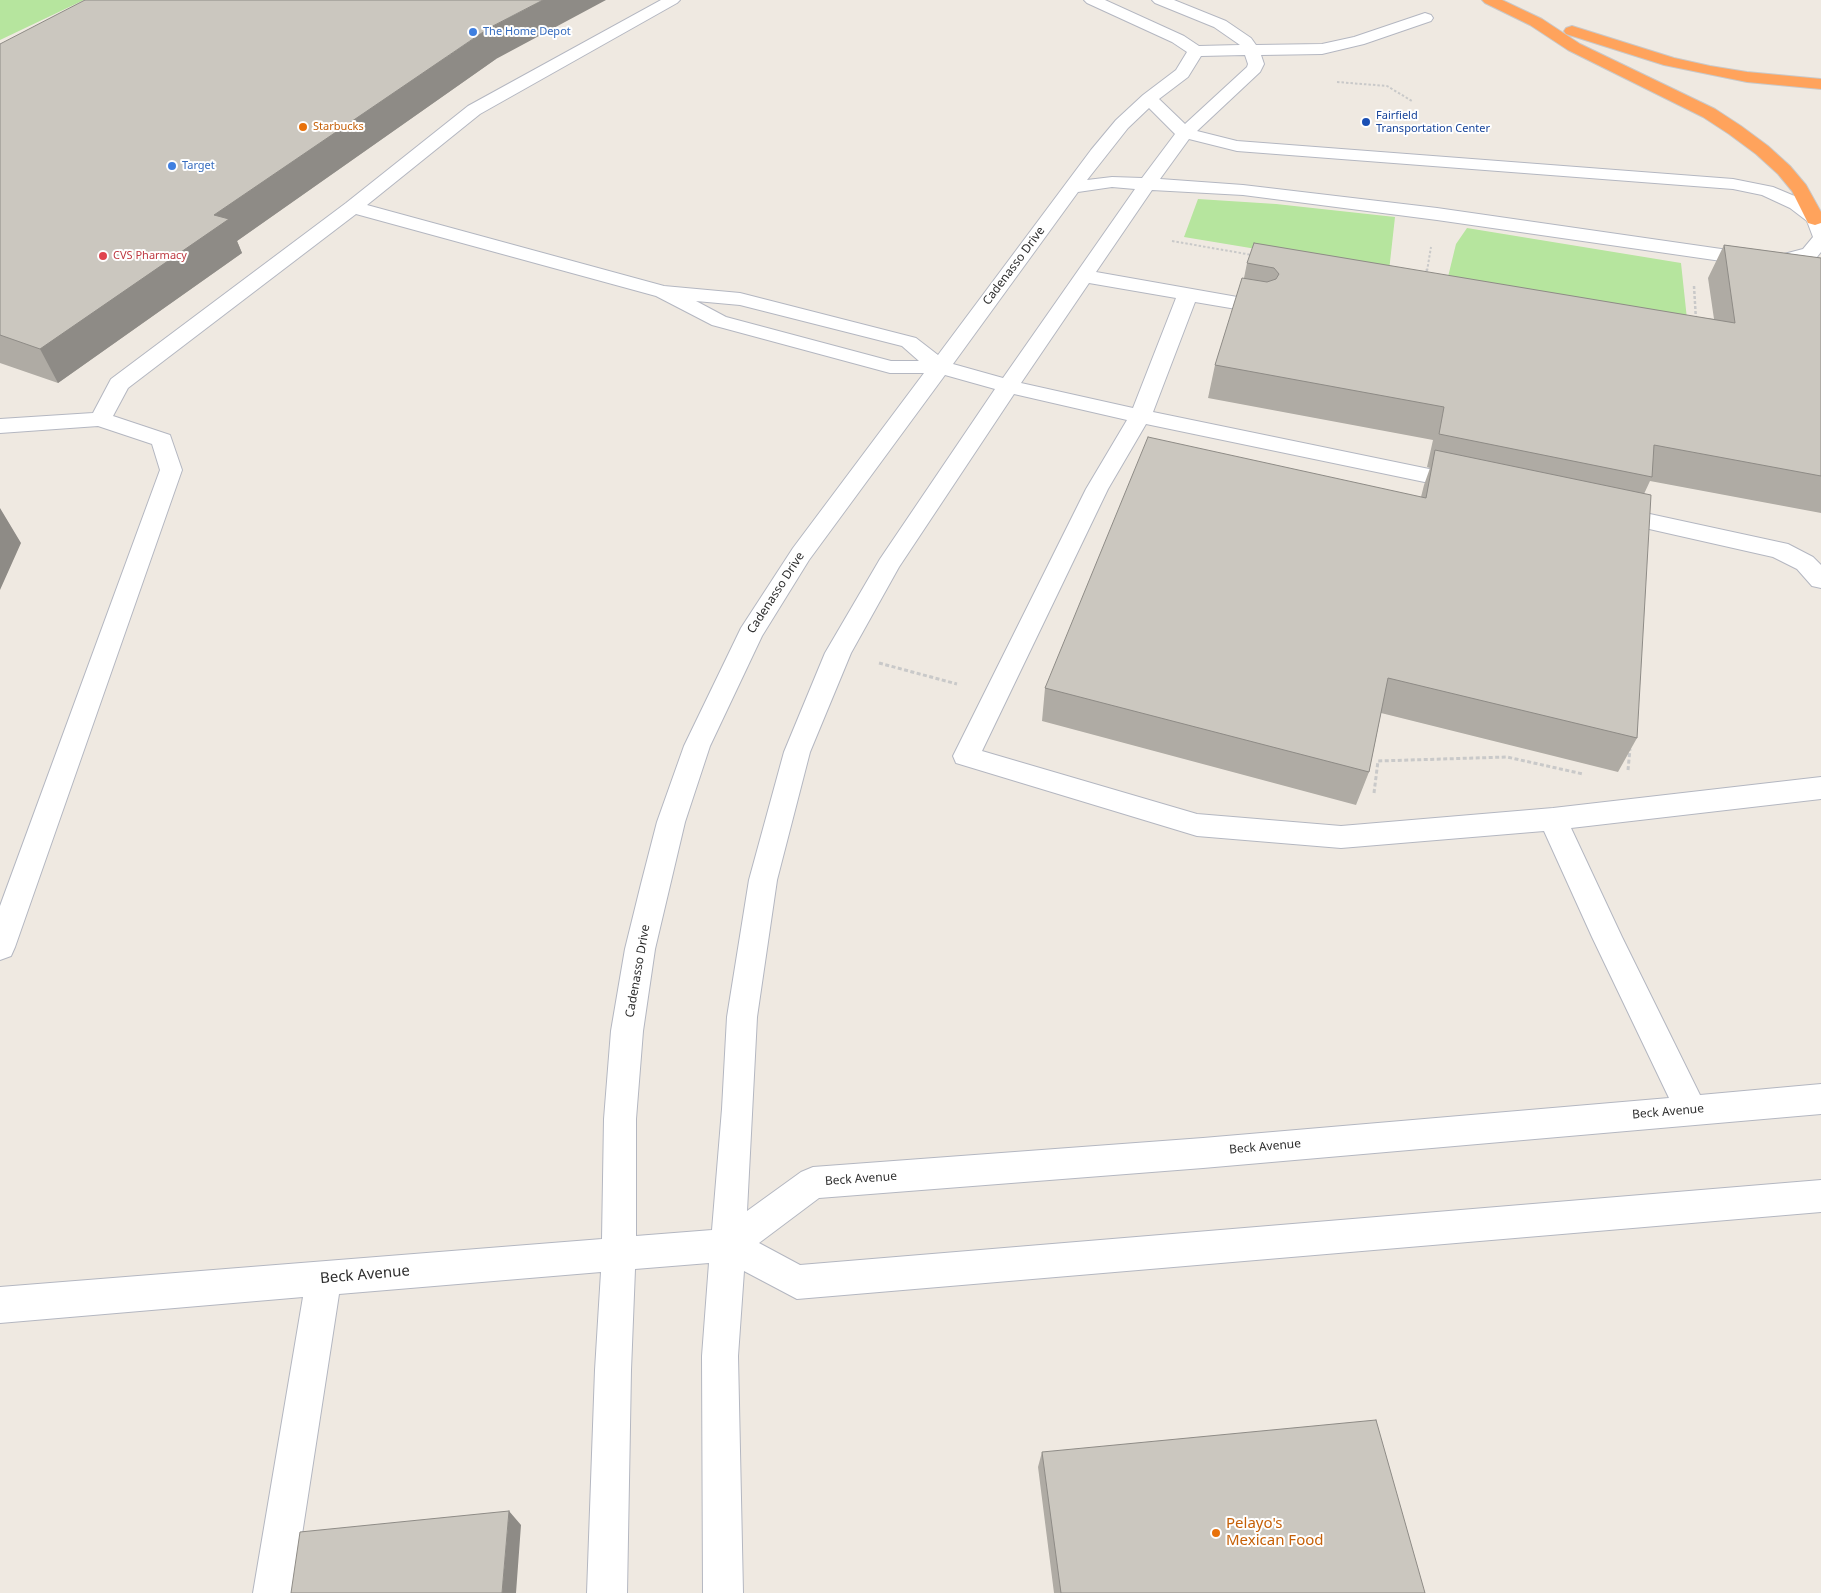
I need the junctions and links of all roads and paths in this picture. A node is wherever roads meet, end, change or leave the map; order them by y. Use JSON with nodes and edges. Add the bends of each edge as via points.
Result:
{"nodes":[{"id":1,"x":672,"y":0,"type":"edge"},
{"id":2,"x":1092,"y":0,"type":"edge"},
{"id":3,"x":1160,"y":0,"type":"edge"},
{"id":4,"x":1490,"y":0,"type":"edge"},
{"id":5,"x":1425,"y":18,"type":"dead end"},
{"id":6,"x":1536,"y":22,"type":"junction"},
{"id":7,"x":1196,"y":51,"type":"junction"},
{"id":8,"x":1252,"y":51,"type":"junction"},
{"id":9,"x":1330,"y":82,"type":"dead end"},
{"id":10,"x":1821,"y":84,"type":"edge"},
{"id":11,"x":1149,"y":99,"type":"junction"},
{"id":12,"x":1412,"y":101,"type":"dead end"},
{"id":13,"x":1185,"y":133,"type":"junction"},
{"id":14,"x":1147,"y":183,"type":"junction"},
{"id":15,"x":1074,"y":187,"type":"junction"},
{"id":16,"x":353,"y":208,"type":"junction"},
{"id":17,"x":1818,"y":227,"type":"edge"},
{"id":18,"x":1821,"y":240,"type":"edge"},
{"id":19,"x":1172,"y":241,"type":"dead end"},
{"id":20,"x":1432,"y":241,"type":"dead end"},
{"id":21,"x":1692,"y":251,"type":"junction"},
{"id":22,"x":1260,"y":256,"type":"edge"},
{"id":23,"x":1084,"y":276,"type":"junction"},
{"id":24,"x":1425,"y":284,"type":"edge"},
{"id":25,"x":663,"y":292,"type":"junction"},
{"id":26,"x":1188,"y":294,"type":"junction"},
{"id":27,"x":1260,"y":307,"type":"edge"},
{"id":28,"x":1696,"y":329,"type":"edge"},
{"id":29,"x":940,"y":367,"type":"junction"},
{"id":30,"x":1009,"y":386,"type":"junction"},
{"id":31,"x":1140,"y":416,"type":"junction"},
{"id":32,"x":100,"y":419,"type":"junction"},
{"id":33,"x":0,"y":426,"type":"edge"},
{"id":34,"x":1479,"y":487,"type":"edge"},
{"id":35,"x":1595,"y":511,"type":"edge"},
{"id":36,"x":1821,"y":580,"type":"edge"},
{"id":37,"x":876,"y":662,"type":"dead end"},
{"id":38,"x":997,"y":695,"type":"junction"},
{"id":39,"x":1630,"y":745,"type":"edge"},
{"id":40,"x":1628,"y":774,"type":"edge"},
{"id":41,"x":1590,"y":776,"type":"dead end"},
{"id":42,"x":1821,"y":788,"type":"edge"},
{"id":43,"x":1374,"y":800,"type":"edge"},
{"id":44,"x":1553,"y":819,"type":"junction"},
{"id":45,"x":0,"y":947,"type":"edge"},
{"id":46,"x":1821,"y":1099,"type":"edge"},
{"id":47,"x":1691,"y":1110,"type":"junction"},
{"id":48,"x":1821,"y":1196,"type":"edge"},
{"id":49,"x":729,"y":1245,"type":"junction"},
{"id":50,"x":619,"y":1253,"type":"junction"},
{"id":51,"x":324,"y":1278,"type":"junction"},
{"id":52,"x":0,"y":1305,"type":"edge"},
{"id":53,"x":273,"y":1593,"type":"edge"},
{"id":54,"x":607,"y":1593,"type":"edge"},
{"id":55,"x":723,"y":1593,"type":"edge"}],
"edges":[{"from":1,"to":16,"type":"street","via":[[474,110]]},
{"from":2,"to":7,"type":"street","via":[[1178,39]]},
{"from":3,"to":8,"type":"street","via":[[1220,24],[1245,41]]},
{"from":4,"to":6,"type":"highway"},
{"from":5,"to":8,"type":"street","via":[[1358,41],[1322,49]]},
{"from":6,"to":10,"type":"highway","via":[[1710,71]]},
{"from":6,"to":17,"type":"highway","via":[[1574,47],[1709,113],[1742,135],[1784,170],[1800,189]]},
{"from":7,"to":8,"type":"street"},
{"from":7,"to":11,"type":"street","name":"Cadenasso Drive","via":[[1182,73]]},
{"from":8,"to":13,"type":"street","via":[[1256,64],[1254,69]]},
{"from":9,"to":12,"type":"path","via":[[1387,86]]},
{"from":11,"to":13,"type":"street"},
{"from":11,"to":15,"type":"street","name":"Cadenasso Drive","via":[[1122,124]]},
{"from":13,"to":14,"type":"street"},
{"from":13,"to":17,"type":"street","via":[[1237,146],[1733,184],[1767,191],[1797,204]]},
{"from":14,"to":15,"type":"street","via":[[1112,182]]},
{"from":14,"to":21,"type":"street","via":[[1243,190],[1437,214]]},
{"from":14,"to":23,"type":"street"},
{"from":15,"to":29,"type":"street","name":"Cadenasso Drive"},
{"from":16,"to":25,"type":"street"},
{"from":16,"to":32,"type":"street","via":[[119,384]]},
{"from":18,"to":21,"type":"street","via":[[1810,253],[1784,260]]},
{"from":19,"to":22,"type":"path"},
{"from":20,"to":24,"type":"path"},
{"from":21,"to":28,"type":"path"},
{"from":23,"to":26,"type":"street"},
{"from":23,"to":30,"type":"street"},
{"from":25,"to":29,"type":"street","via":[[719,321],[890,366]]},
{"from":25,"to":29,"type":"street","via":[[740,299],[909,342]]},
{"from":26,"to":27,"type":"street"},
{"from":26,"to":31,"type":"street"},
{"from":29,"to":30,"type":"street"},
{"from":29,"to":50,"type":"street","name":"Cadenasso Drive","via":[[801,554],[755,626],[697,746],[671,822],[655,884],[640,949],[627,1031],[620,1119]]},
{"from":30,"to":31,"type":"street"},
{"from":30,"to":49,"type":"street","via":[[888,565],[838,653],[797,752],[763,880],[742,1017]]},
{"from":31,"to":34,"type":"street"},
{"from":31,"to":38,"type":"street","via":[[1097,489]]},
{"from":32,"to":33,"type":"street"},
{"from":32,"to":45,"type":"street","via":[[162,440],[171,470]]},
{"from":35,"to":36,"type":"street","via":[[1780,550],[1805,563]]},
{"from":37,"to":38,"type":"path"},
{"from":38,"to":44,"type":"street","via":[[966,756],[1197,825],[1341,838]]},
{"from":39,"to":40,"type":"path"},
{"from":41,"to":43,"type":"path","via":[[1507,757],[1378,761]]},
{"from":42,"to":44,"type":"street"},
{"from":44,"to":47,"type":"street"},
{"from":46,"to":47,"type":"street","name":"Beck Avenue"},
{"from":47,"to":49,"type":"street","name":"Beck Avenue","via":[[1203,1153],[812,1182]]},
{"from":48,"to":49,"type":"street","via":[[797,1282]]},
{"from":49,"to":50,"type":"street","name":"Beck Avenue"},
{"from":49,"to":55,"type":"street","via":[[720,1356]]},
{"from":50,"to":51,"type":"street","name":"Beck Avenue"},
{"from":50,"to":54,"type":"street","name":"Cadenasso Drive","via":[[612,1370]]},
{"from":51,"to":52,"type":"street","name":"Beck Avenue"},
{"from":51,"to":53,"type":"street"}]}
